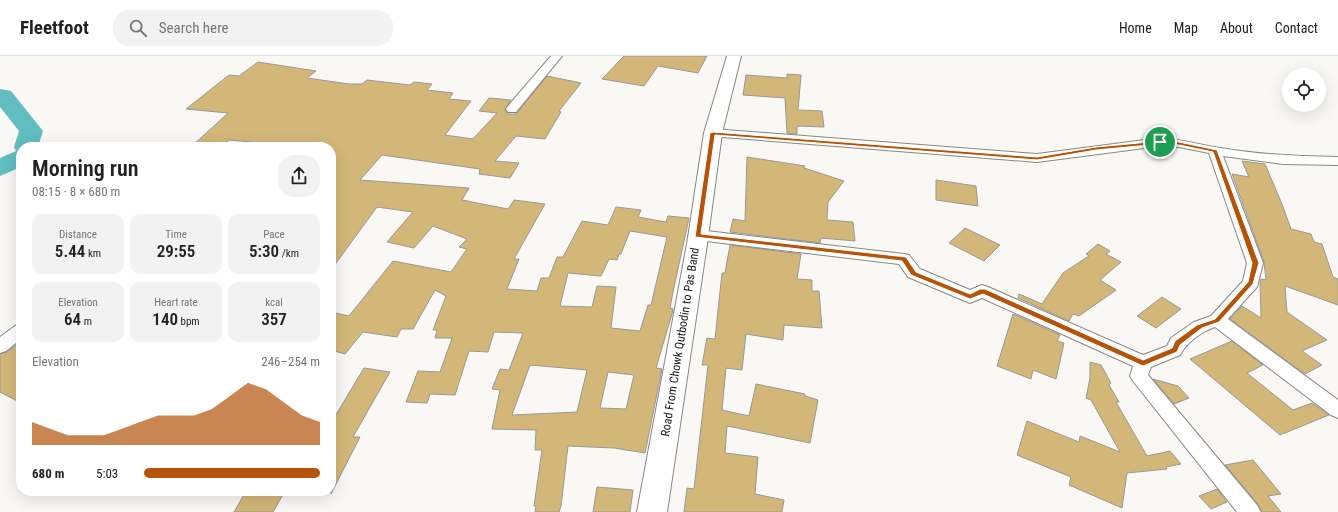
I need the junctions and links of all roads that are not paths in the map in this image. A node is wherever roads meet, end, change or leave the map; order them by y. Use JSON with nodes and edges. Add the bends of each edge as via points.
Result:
{"nodes":[{"id":1,"x":557,"y":56,"type":"edge"},
{"id":2,"x":734,"y":56,"type":"edge"},
{"id":3,"x":512,"y":109,"type":"dead end"},
{"id":4,"x":713,"y":133,"type":"junction"},
{"id":5,"x":1215,"y":151,"type":"junction"},
{"id":6,"x":1338,"y":161,"type":"edge"},
{"id":7,"x":698,"y":235,"type":"junction"},
{"id":8,"x":1217,"y":320,"type":"junction"},
{"id":9,"x":16,"y":334,"type":"edge"},
{"id":10,"x":0,"y":346,"type":"edge"},
{"id":11,"x":1143,"y":364,"type":"junction"},
{"id":12,"x":1338,"y":410,"type":"edge"},
{"id":13,"x":652,"y":512,"type":"edge"},
{"id":14,"x":1250,"y":512,"type":"edge"}],
"edges":[{"from":1,"to":3,"type":"street"},
{"from":2,"to":4,"type":"main road","name":"Road From Chowk Qutbodin to Pas Band"},
{"from":4,"to":5,"type":"street","via":[[1037,158],[1096,148],[1160,142],[1179,143]]},
{"from":4,"to":7,"type":"main road","name":"Road From Chowk Qutbodin to Pas Band"},
{"from":5,"to":6,"type":"street","via":[[1283,160]]},
{"from":5,"to":8,"type":"street","via":[[1256,263],[1251,282]]},
{"from":7,"to":11,"type":"street","via":[[904,259],[914,273],[970,297],[982,291]]},
{"from":7,"to":13,"type":"main road","name":"Road From Chowk Qutbodin to Pas Band"},
{"from":8,"to":11,"type":"street","via":[[1200,326],[1177,343],[1174,350]]},
{"from":8,"to":12,"type":"street"},
{"from":9,"to":10,"type":"street"},
{"from":11,"to":14,"type":"street","via":[[1139,376]]}]}
